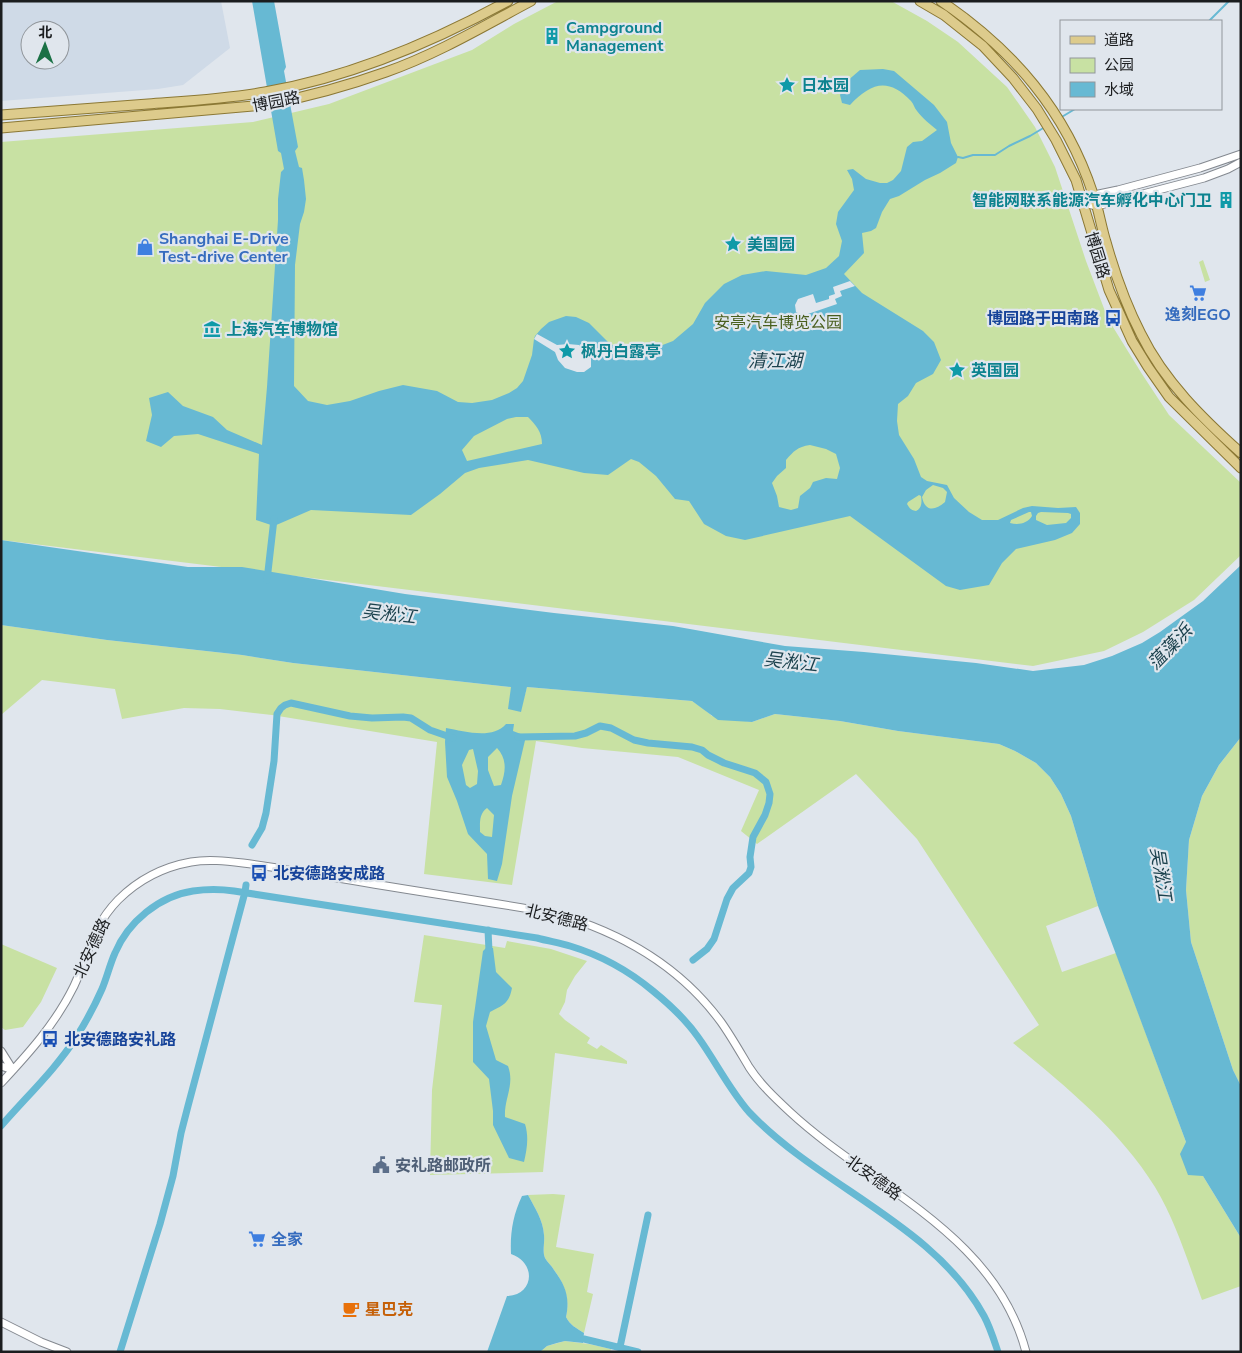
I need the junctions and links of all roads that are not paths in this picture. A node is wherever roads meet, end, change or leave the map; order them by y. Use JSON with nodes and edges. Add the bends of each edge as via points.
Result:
{"nodes":[{"id":1,"x":508,"y":1,"type":"edge"},
{"id":2,"x":531,"y":1,"type":"edge"},
{"id":3,"x":920,"y":1,"type":"edge"},
{"id":4,"x":941,"y":1,"type":"edge"},
{"id":5,"x":1,"y":115,"type":"edge"},
{"id":6,"x":1,"y":128,"type":"edge"},
{"id":7,"x":1241,"y":154,"type":"edge"},
{"id":8,"x":1241,"y":162,"type":"edge"},
{"id":9,"x":1094,"y":195,"type":"junction"},
{"id":10,"x":1083,"y":203,"type":"junction"},
{"id":11,"x":1097,"y":206,"type":"junction"},
{"id":12,"x":1241,"y":453,"type":"edge"},
{"id":13,"x":1241,"y":468,"type":"edge"},
{"id":14,"x":1,"y":1051,"type":"edge"},
{"id":15,"x":1,"y":1066,"type":"edge"},
{"id":16,"x":12,"y":1070,"type":"junction"},
{"id":17,"x":1,"y":1083,"type":"edge"},
{"id":18,"x":1,"y":1322,"type":"edge"},
{"id":19,"x":67,"y":1352,"type":"edge"},
{"id":20,"x":1026,"y":1352,"type":"edge"}],
"edges":[{"from":1,"to":5,"type":"main road","name":"博园路","via":[[404,52],[352,71],[287,88],[232,98]]},
{"from":2,"to":6,"type":"main road","name":"博园路","via":[[396,68],[292,100]]},
{"from":3,"to":10,"type":"main road","name":"博园路","via":[[944,15],[983,46],[1013,78],[1056,140],[1076,180]]},
{"from":4,"to":9,"type":"main road","name":"博园路","via":[[972,23],[1027,75],[1067,132]]},
{"from":7,"to":9,"type":"street"},
{"from":8,"to":11,"type":"street","via":[[1204,178]]},
{"from":9,"to":10,"type":"street"},
{"from":9,"to":11,"type":"main road","name":"博园路"},
{"from":10,"to":11,"type":"street"},
{"from":10,"to":13,"type":"main road","name":"博园路","via":[[1109,290],[1148,368],[1168,397]]},
{"from":11,"to":12,"type":"main road","name":"博园路","via":[[1120,286],[1141,335],[1155,359],[1188,401]]},
{"from":14,"to":16,"type":"street"},
{"from":15,"to":16,"type":"street"},
{"from":16,"to":17,"type":"street","name":"北安德路"},
{"from":16,"to":20,"type":"street","name":"北安德路","via":[[63,1007],[92,939],[108,912],[139,882],[174,866],[207,860],[260,865],[561,916],[591,925],[634,945],[692,989],[722,1023],[760,1081],[790,1112],[955,1238],[980,1265],[1012,1312]]},
{"from":18,"to":19,"type":"street"}]}
